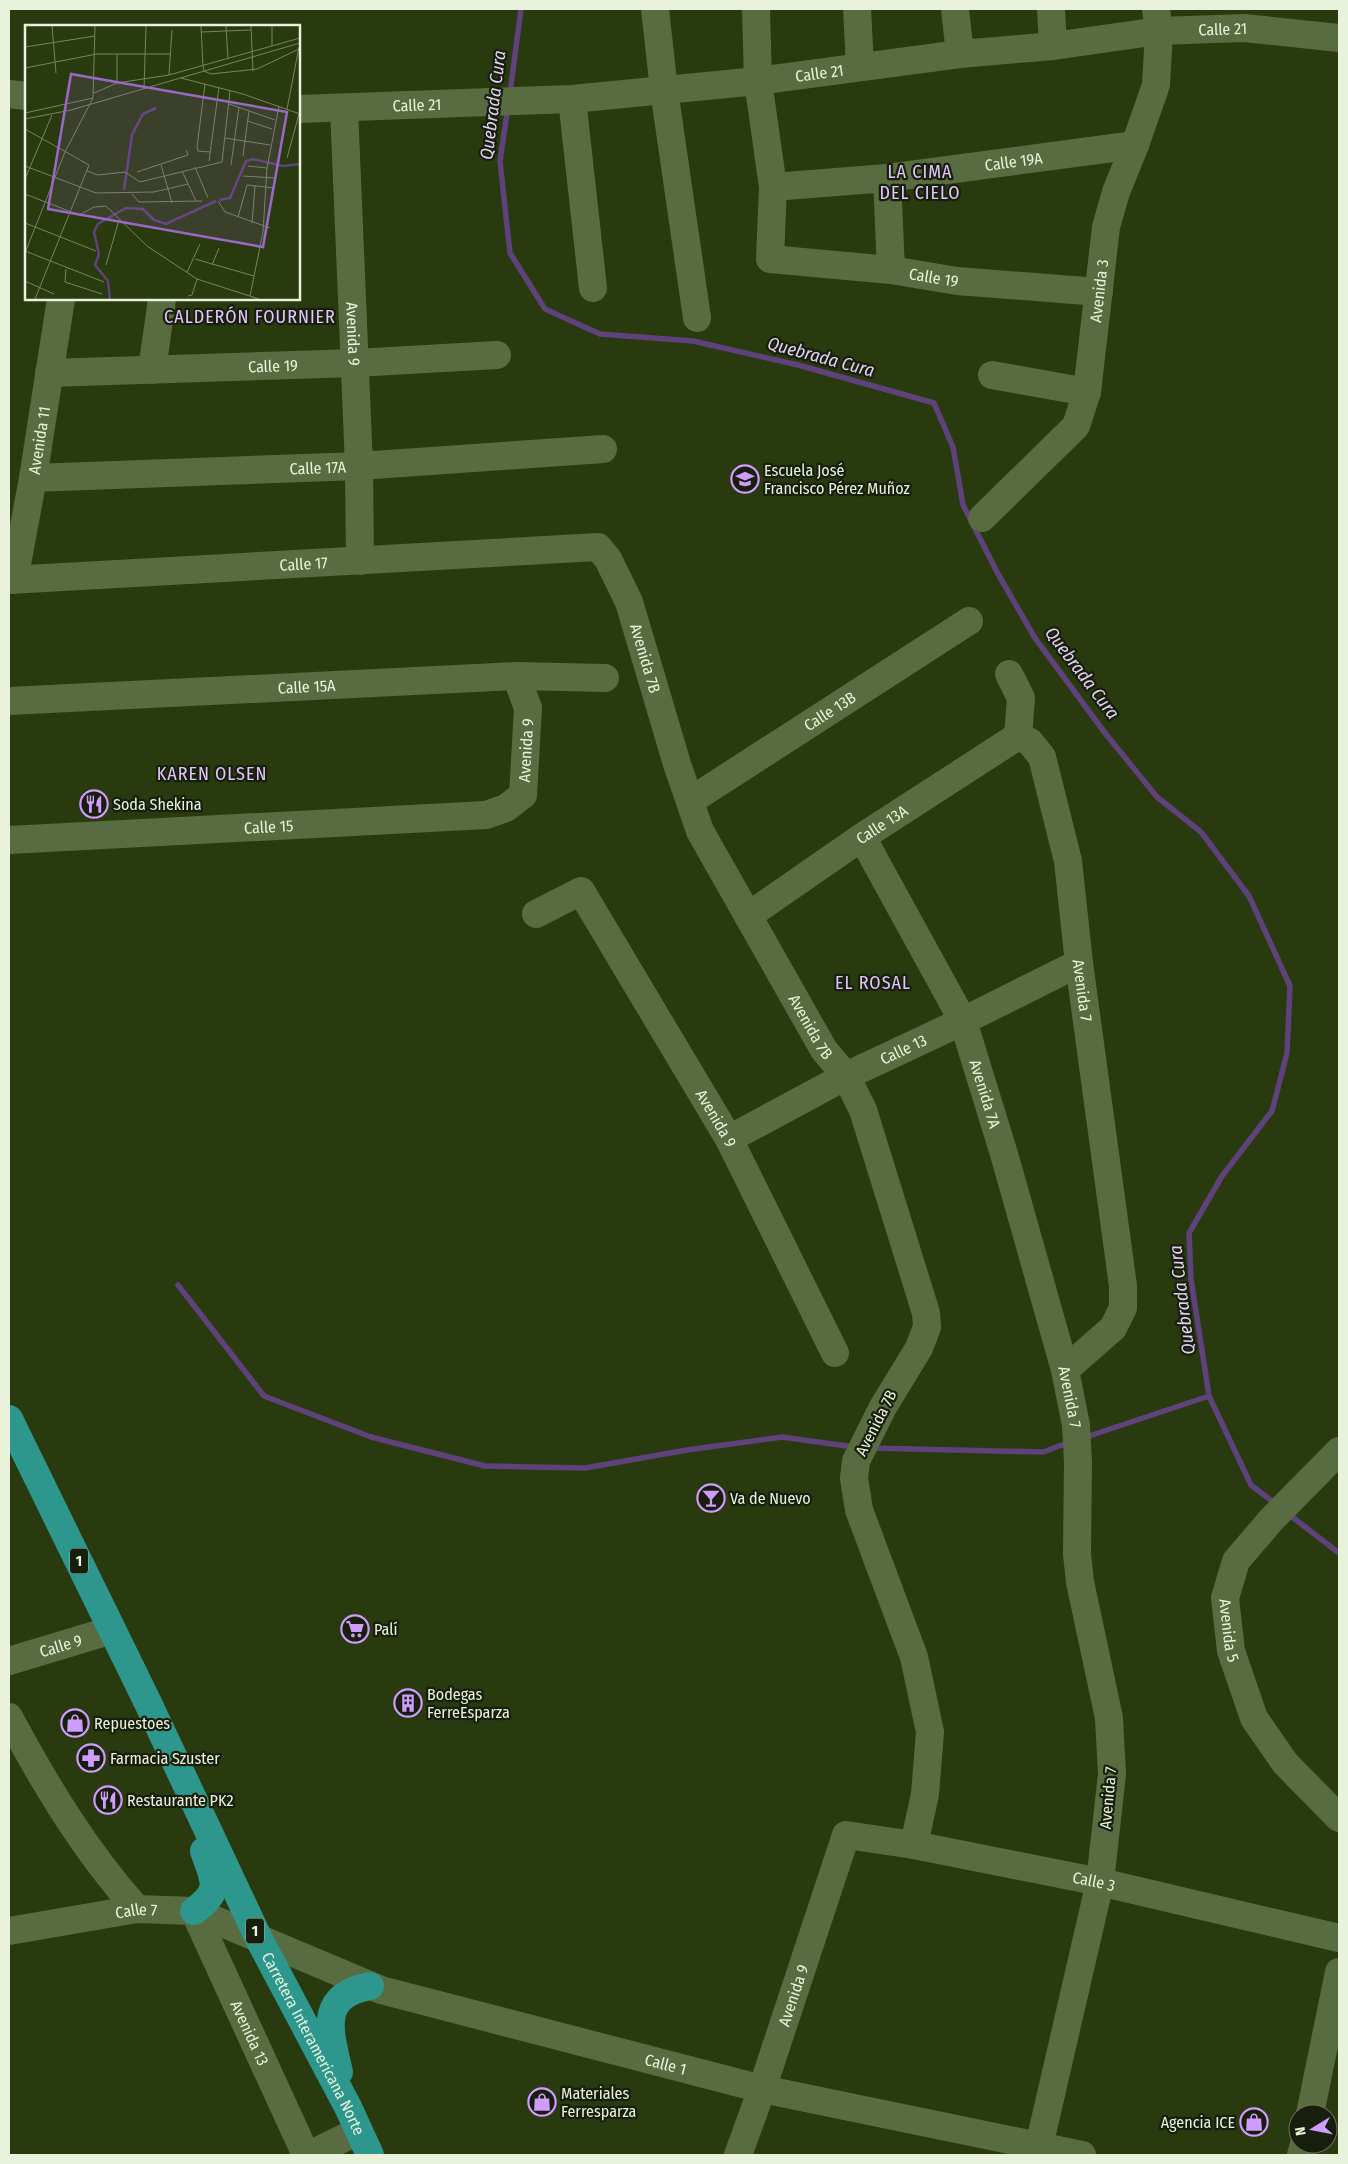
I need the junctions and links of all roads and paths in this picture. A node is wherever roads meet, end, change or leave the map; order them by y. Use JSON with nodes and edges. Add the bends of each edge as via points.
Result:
{"nodes":[{"id":1,"x":655,"y":9,"type":"edge"},
{"id":2,"x":756,"y":9,"type":"edge"},
{"id":3,"x":857,"y":9,"type":"edge"},
{"id":4,"x":955,"y":9,"type":"edge"},
{"id":5,"x":1051,"y":9,"type":"edge"},
{"id":6,"x":1158,"y":20,"type":"edge"},
{"id":7,"x":1339,"y":38,"type":"edge"},
{"id":8,"x":1053,"y":46,"type":"junction"},
{"id":9,"x":960,"y":54,"type":"junction"},
{"id":10,"x":860,"y":67,"type":"junction"},
{"id":11,"x":758,"y":81,"type":"junction"},
{"id":12,"x":664,"y":90,"type":"junction"},
{"id":13,"x":9,"y":94,"type":"edge"},
{"id":14,"x":25,"y":96,"type":"edge"},
{"id":15,"x":572,"y":99,"type":"junction"},
{"id":16,"x":344,"y":108,"type":"junction"},
{"id":17,"x":300,"y":109,"type":"edge"},
{"id":18,"x":1135,"y":145,"type":"junction"},
{"id":19,"x":887,"y":178,"type":"junction"},
{"id":20,"x":773,"y":187,"type":"junction"},
{"id":21,"x":891,"y":270,"type":"junction"},
{"id":22,"x":593,"y":288,"type":"dead end"},
{"id":23,"x":1099,"y":292,"type":"junction"},
{"id":24,"x":61,"y":300,"type":"edge"},
{"id":25,"x":162,"y":300,"type":"edge"},
{"id":26,"x":697,"y":318,"type":"dead end"},
{"id":27,"x":497,"y":355,"type":"dead end"},
{"id":28,"x":355,"y":363,"type":"junction"},
{"id":29,"x":152,"y":370,"type":"junction"},
{"id":30,"x":49,"y":373,"type":"junction"},
{"id":31,"x":992,"y":375,"type":"dead end"},
{"id":32,"x":1087,"y":392,"type":"junction"},
{"id":33,"x":603,"y":449,"type":"dead end"},
{"id":34,"x":359,"y":466,"type":"junction"},
{"id":35,"x":33,"y":478,"type":"junction"},
{"id":36,"x":982,"y":518,"type":"dead end"},
{"id":37,"x":598,"y":547,"type":"joint"},
{"id":38,"x":360,"y":561,"type":"junction"},
{"id":39,"x":12,"y":580,"type":"edge"},
{"id":40,"x":970,"y":621,"type":"dead end"},
{"id":41,"x":1009,"y":674,"type":"dead end"},
{"id":42,"x":516,"y":676,"type":"junction"},
{"id":43,"x":605,"y":678,"type":"dead end"},
{"id":44,"x":9,"y":701,"type":"edge"},
{"id":45,"x":1018,"y":736,"type":"junction"},
{"id":46,"x":523,"y":795,"type":"joint"},
{"id":47,"x":690,"y":801,"type":"junction"},
{"id":48,"x":862,"y":837,"type":"junction"},
{"id":49,"x":9,"y":840,"type":"edge"},
{"id":50,"x":536,"y":914,"type":"dead end"},
{"id":51,"x":748,"y":916,"type":"junction"},
{"id":52,"x":1079,"y":963,"type":"junction"},
{"id":53,"x":963,"y":1021,"type":"junction"},
{"id":54,"x":846,"y":1076,"type":"junction"},
{"id":55,"x":729,"y":1139,"type":"junction"},
{"id":56,"x":835,"y":1354,"type":"dead end"},
{"id":57,"x":1064,"y":1370,"type":"junction"},
{"id":58,"x":11,"y":1428,"type":"edge"},
{"id":59,"x":1339,"y":1451,"type":"edge"},
{"id":60,"x":112,"y":1630,"type":"junction"},
{"id":61,"x":9,"y":1661,"type":"edge"},
{"id":62,"x":9,"y":1717,"type":"edge"},
{"id":63,"x":157,"y":1723,"type":"junction"},
{"id":64,"x":1339,"y":1818,"type":"edge"},
{"id":65,"x":846,"y":1835,"type":"joint"},
{"id":66,"x":914,"y":1845,"type":"junction"},
{"id":67,"x":1100,"y":1882,"type":"junction"},
{"id":68,"x":137,"y":1909,"type":"junction"},
{"id":69,"x":194,"y":1911,"type":"junction"},
{"id":70,"x":9,"y":1931,"type":"edge"},
{"id":71,"x":1339,"y":1938,"type":"edge"},
{"id":72,"x":259,"y":1939,"type":"junction"},
{"id":73,"x":1339,"y":1972,"type":"edge"},
{"id":74,"x":370,"y":1986,"type":"junction"},
{"id":75,"x":762,"y":2089,"type":"junction"},
{"id":76,"x":1312,"y":2104,"type":"edge"},
{"id":77,"x":353,"y":2119,"type":"junction"},
{"id":78,"x":1038,"y":2151,"type":"edge"},
{"id":79,"x":308,"y":2155,"type":"edge"},
{"id":80,"x":370,"y":2155,"type":"edge"},
{"id":81,"x":738,"y":2155,"type":"edge"},
{"id":82,"x":1082,"y":2155,"type":"edge"}],
"edges":[{"from":1,"to":12,"type":"street"},
{"from":2,"to":11,"type":"street"},
{"from":3,"to":10,"type":"street"},
{"from":4,"to":9,"type":"street"},
{"from":5,"to":8,"type":"street"},
{"from":6,"to":7,"type":"street","name":"Calle 21"},
{"from":6,"to":8,"type":"street","name":"Calle 21"},
{"from":6,"to":18,"type":"street","name":"Avenida 3","via":[[1156,85]]},
{"from":8,"to":9,"type":"street","name":"Calle 21"},
{"from":9,"to":10,"type":"street","name":"Calle 21"},
{"from":10,"to":11,"type":"street","name":"Calle 21"},
{"from":11,"to":12,"type":"street","name":"Calle 21"},
{"from":11,"to":20,"type":"street"},
{"from":12,"to":15,"type":"street","name":"Calle 21"},
{"from":12,"to":26,"type":"street"},
{"from":13,"to":14,"type":"street"},
{"from":15,"to":16,"type":"street","name":"Calle 21"},
{"from":15,"to":22,"type":"street"},
{"from":16,"to":17,"type":"street","name":"Calle 21"},
{"from":16,"to":28,"type":"street","name":"Avenida 9"},
{"from":18,"to":19,"type":"street","name":"Calle 19A"},
{"from":18,"to":23,"type":"street","name":"Avenida 3","via":[[1106,227]]},
{"from":19,"to":20,"type":"street","name":"Calle 19A"},
{"from":19,"to":21,"type":"street"},
{"from":20,"to":21,"type":"street","name":"Calle 19","via":[[770,260]]},
{"from":21,"to":23,"type":"street","name":"Calle 19","via":[[956,281]]},
{"from":23,"to":32,"type":"street","name":"Avenida 3"},
{"from":24,"to":30,"type":"street","name":"Avenida 11"},
{"from":25,"to":29,"type":"street"},
{"from":27,"to":28,"type":"street","name":"Calle 19"},
{"from":28,"to":29,"type":"street","name":"Calle 19"},
{"from":28,"to":34,"type":"street","name":"Avenida 9"},
{"from":29,"to":30,"type":"street","name":"Calle 19"},
{"from":30,"to":35,"type":"street","name":"Avenida 11"},
{"from":31,"to":32,"type":"street"},
{"from":32,"to":36,"type":"street","name":"Avenida 3","via":[[1076,426]]},
{"from":33,"to":34,"type":"street","name":"Calle 17A"},
{"from":34,"to":35,"type":"street","name":"Calle 17A"},
{"from":34,"to":38,"type":"street","name":"Avenida 9"},
{"from":35,"to":39,"type":"street","name":"Avenida 11"},
{"from":37,"to":38,"type":"street","name":"Calle 17"},
{"from":37,"to":47,"type":"street","name":"Avenida 7B","via":[[608,559],[629,602]]},
{"from":38,"to":39,"type":"street","name":"Calle 17"},
{"from":40,"to":47,"type":"street","name":"Calle 13B"},
{"from":41,"to":45,"type":"street","via":[[1021,698]]},
{"from":42,"to":43,"type":"street","name":"Calle 15A"},
{"from":42,"to":44,"type":"street","name":"Calle 15A"},
{"from":42,"to":46,"type":"street","name":"Avenida 9","via":[[528,708]]},
{"from":45,"to":48,"type":"street","name":"Calle 13A"},
{"from":45,"to":52,"type":"street","name":"Avenida 7","via":[[1030,742],[1042,757],[1068,861]]},
{"from":46,"to":49,"type":"street","name":"Calle 15","via":[[506,808],[486,815]]},
{"from":47,"to":51,"type":"street","name":"Avenida 7B","via":[[700,831]]},
{"from":48,"to":51,"type":"street","name":"Calle 13A"},
{"from":48,"to":53,"type":"street","name":"Avenida 7A"},
{"from":50,"to":55,"type":"street","name":"Avenida 9","via":[[581,891]]},
{"from":51,"to":54,"type":"street","name":"Avenida 7B","via":[[824,1050]]},
{"from":52,"to":53,"type":"street","name":"Calle 13"},
{"from":52,"to":57,"type":"street","name":"Avenida 7","via":[[1123,1286],[1123,1308],[1113,1328]]},
{"from":53,"to":54,"type":"street","name":"Calle 13"},
{"from":53,"to":57,"type":"street","name":"Avenida 7A"},
{"from":54,"to":55,"type":"street","name":"Calle 13"},
{"from":54,"to":66,"type":"street","name":"Avenida 7B","via":[[863,1110],[926,1312],[927,1327],[919,1348],[882,1406],[856,1461],[854,1478],[859,1510],[914,1657],[930,1732],[925,1794]]},
{"from":55,"to":56,"type":"street","name":"Avenida 9"},
{"from":57,"to":67,"type":"street","name":"Avenida 7","via":[[1076,1425],[1080,1582],[1109,1718],[1112,1774]]},
{"from":58,"to":60,"type":"highway","name":"Carretera Interamericana Norte","number":"1"},
{"from":59,"to":64,"type":"street","name":"Avenida 5","via":[[1236,1561],[1225,1598],[1232,1651],[1254,1718],[1285,1763]]},
{"from":60,"to":61,"type":"street","name":"Calle 9"},
{"from":60,"to":63,"type":"highway","name":"Carretera Interamericana Norte","number":"1"},
{"from":62,"to":68,"type":"street","via":[[65,1816],[107,1876]]},
{"from":63,"to":69,"type":"highway","via":[[214,1887],[211,1897]]},
{"from":63,"to":72,"type":"highway","name":"Carretera Interamericana Norte","number":"1"},
{"from":65,"to":66,"type":"street","name":"Calle 3"},
{"from":65,"to":75,"type":"street","name":"Avenida 9"},
{"from":66,"to":67,"type":"street","name":"Calle 3"},
{"from":67,"to":71,"type":"street","name":"Calle 3"},
{"from":67,"to":78,"type":"street","name":"Avenida 7"},
{"from":68,"to":69,"type":"street","name":"Calle 7"},
{"from":68,"to":70,"type":"street","name":"Calle 7"},
{"from":69,"to":72,"type":"street","name":"Calle 7"},
{"from":69,"to":79,"type":"street","name":"Avenida 13"},
{"from":72,"to":74,"type":"street","name":"Calle 1"},
{"from":72,"to":77,"type":"highway","name":"Carretera Interamericana Norte","number":"1"},
{"from":73,"to":76,"type":"street"},
{"from":74,"to":75,"type":"street","name":"Calle 1"},
{"from":74,"to":77,"type":"highway","via":[[348,1993],[331,2013],[331,2033]]},
{"from":75,"to":78,"type":"street","name":"Calle 1"},
{"from":75,"to":81,"type":"street","name":"Avenida 9"},
{"from":77,"to":79,"type":"street"},
{"from":77,"to":80,"type":"highway","name":"Carretera Interamericana Norte","number":"1"},
{"from":78,"to":82,"type":"street","name":"Calle 1"}]}
